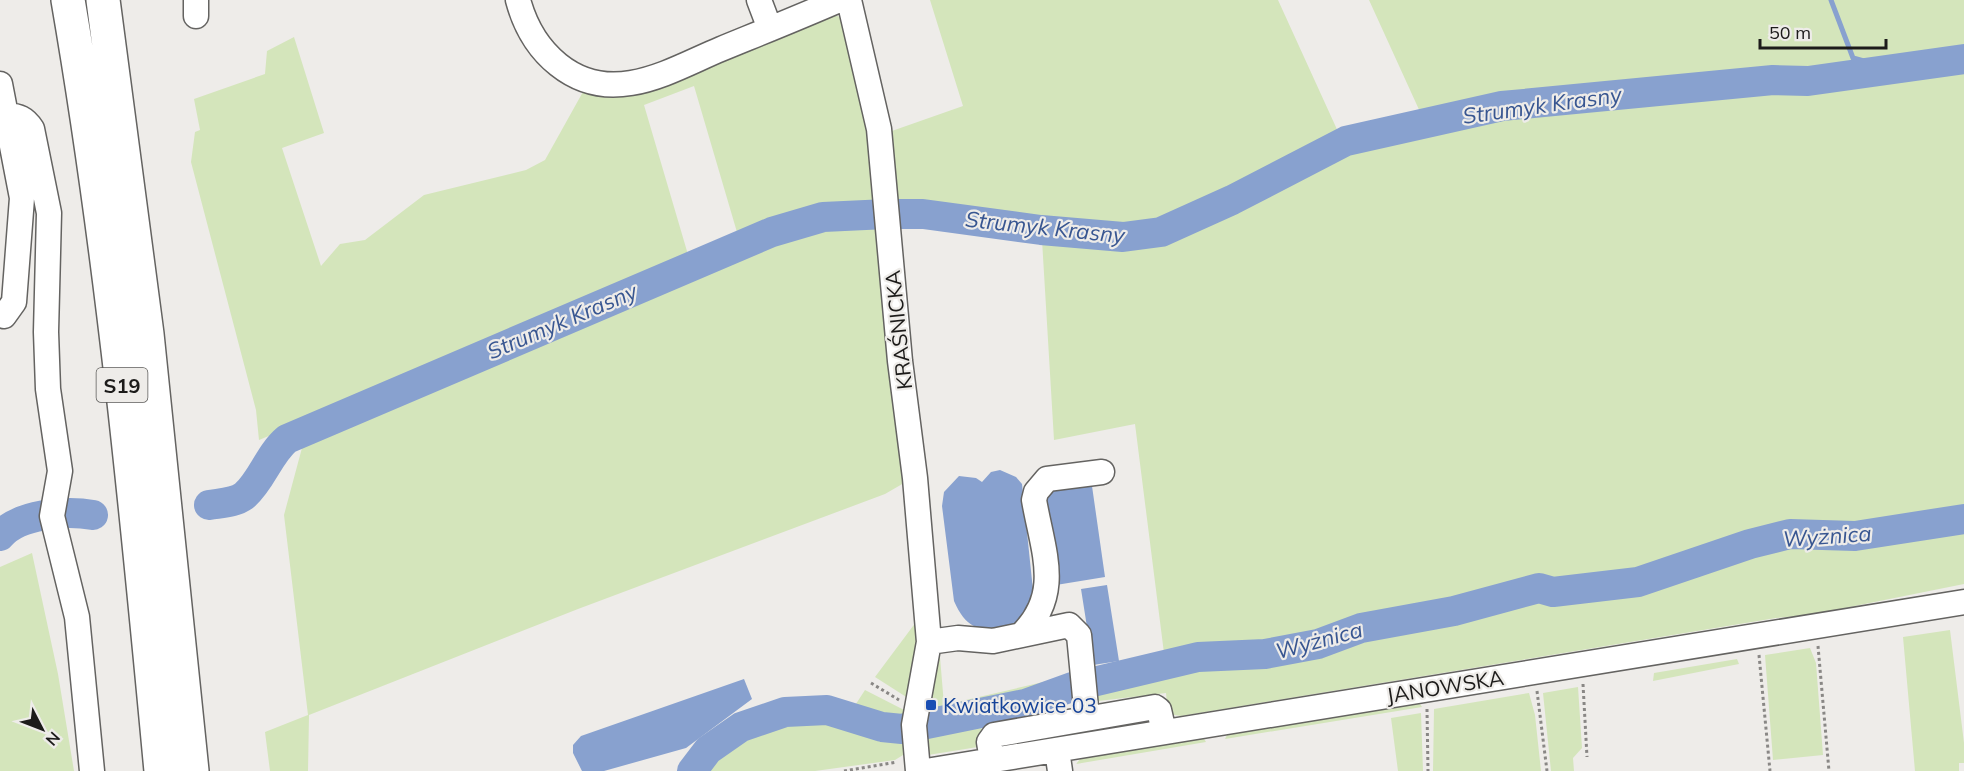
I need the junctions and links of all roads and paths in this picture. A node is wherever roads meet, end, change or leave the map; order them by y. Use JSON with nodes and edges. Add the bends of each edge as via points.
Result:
{"nodes":[{"id":1,"x":68,"y":0,"type":"edge"},
{"id":2,"x":103,"y":0,"type":"edge"},
{"id":3,"x":518,"y":0,"type":"edge"},
{"id":4,"x":759,"y":0,"type":"edge"},
{"id":5,"x":840,"y":0,"type":"edge"},
{"id":6,"x":849,"y":0,"type":"edge"},
{"id":7,"x":770,"y":29,"type":"junction"},
{"id":8,"x":0,"y":84,"type":"edge"},
{"id":9,"x":6,"y":115,"type":"junction"},
{"id":10,"x":4,"y":316,"type":"dead end"},
{"id":11,"x":1102,"y":472,"type":"dead end"},
{"id":12,"x":147,"y":473,"type":"junction"},
{"id":13,"x":1964,"y":602,"type":"edge"},
{"id":14,"x":1814,"y":626,"type":"junction"},
{"id":15,"x":1020,"y":635,"type":"junction"},
{"id":16,"x":1759,"y":635,"type":"junction"},
{"id":17,"x":929,"y":642,"type":"junction"},
{"id":18,"x":1581,"y":664,"type":"junction"},
{"id":19,"x":1535,"y":672,"type":"junction"},
{"id":20,"x":871,"y":683,"type":"dead end"},
{"id":21,"x":1424,"y":690,"type":"junction"},
{"id":22,"x":1085,"y":699,"type":"junction"},
{"id":23,"x":915,"y":711,"type":"junction"},
{"id":24,"x":1164,"y":732,"type":"junction"},
{"id":25,"x":1587,"y":757,"type":"dead end"},
{"id":26,"x":992,"y":760,"type":"junction"},
{"id":27,"x":1059,"y":760,"type":"edge"},
{"id":28,"x":92,"y":771,"type":"edge"},
{"id":29,"x":161,"y":771,"type":"edge"},
{"id":30,"x":192,"y":771,"type":"edge"},
{"id":31,"x":918,"y":771,"type":"edge"},
{"id":32,"x":926,"y":771,"type":"edge"},
{"id":33,"x":1428,"y":771,"type":"edge"},
{"id":34,"x":1547,"y":771,"type":"edge"},
{"id":35,"x":1770,"y":771,"type":"edge"},
{"id":36,"x":1829,"y":771,"type":"edge"}],
"edges":[{"from":1,"to":12,"type":"highway","number":"S19"},
{"from":2,"to":12,"type":"highway","number":"S19","via":[[130,194]]},
{"from":3,"to":7,"type":"street","via":[[530,32],[555,63],[583,80],[614,85],[633,83],[673,69]]},
{"from":4,"to":7,"type":"street"},
{"from":5,"to":7,"type":"street"},
{"from":6,"to":17,"type":"street","name":"KRAŚNICKA","via":[[879,129]]},
{"from":8,"to":9,"type":"street"},
{"from":9,"to":10,"type":"street","via":[[22,198],[14,303]]},
{"from":9,"to":28,"type":"street","via":[[18,116],[32,129],[49,213],[48,389],[60,471],[53,515],[77,617]]},
{"from":11,"to":15,"type":"street","via":[[1047,479],[1036,492],[1047,591],[1037,617]]},
{"from":12,"to":29,"type":"highway","number":"S19"},
{"from":12,"to":30,"type":"highway","number":"S19"},
{"from":13,"to":14,"type":"street","name":"JANOWSKA"},
{"from":14,"to":16,"type":"street","name":"JANOWSKA"},
{"from":14,"to":36,"type":"path"},
{"from":15,"to":17,"type":"street","via":[[993,641],[958,638]]},
{"from":15,"to":22,"type":"street","via":[[1069,625],[1079,635]]},
{"from":16,"to":18,"type":"street","name":"JANOWSKA"},
{"from":16,"to":35,"type":"path"},
{"from":17,"to":23,"type":"street","name":"KRAŚNICKA"},
{"from":18,"to":19,"type":"street","name":"JANOWSKA"},
{"from":18,"to":25,"type":"path"},
{"from":19,"to":21,"type":"street","name":"JANOWSKA"},
{"from":19,"to":34,"type":"path"},
{"from":20,"to":23,"type":"path"},
{"from":21,"to":24,"type":"street","name":"JANOWSKA"},
{"from":21,"to":33,"type":"path"},
{"from":22,"to":24,"type":"street","via":[[1155,707]]},
{"from":22,"to":26,"type":"street","via":[[994,735],[990,742]]},
{"from":23,"to":31,"type":"street","name":"KRAŚNICKA"},
{"from":24,"to":27,"type":"street","name":"JANOWSKA"},
{"from":26,"to":27,"type":"street","name":"JANOWSKA"},
{"from":26,"to":32,"type":"street","name":"JANOWSKA"}]}
